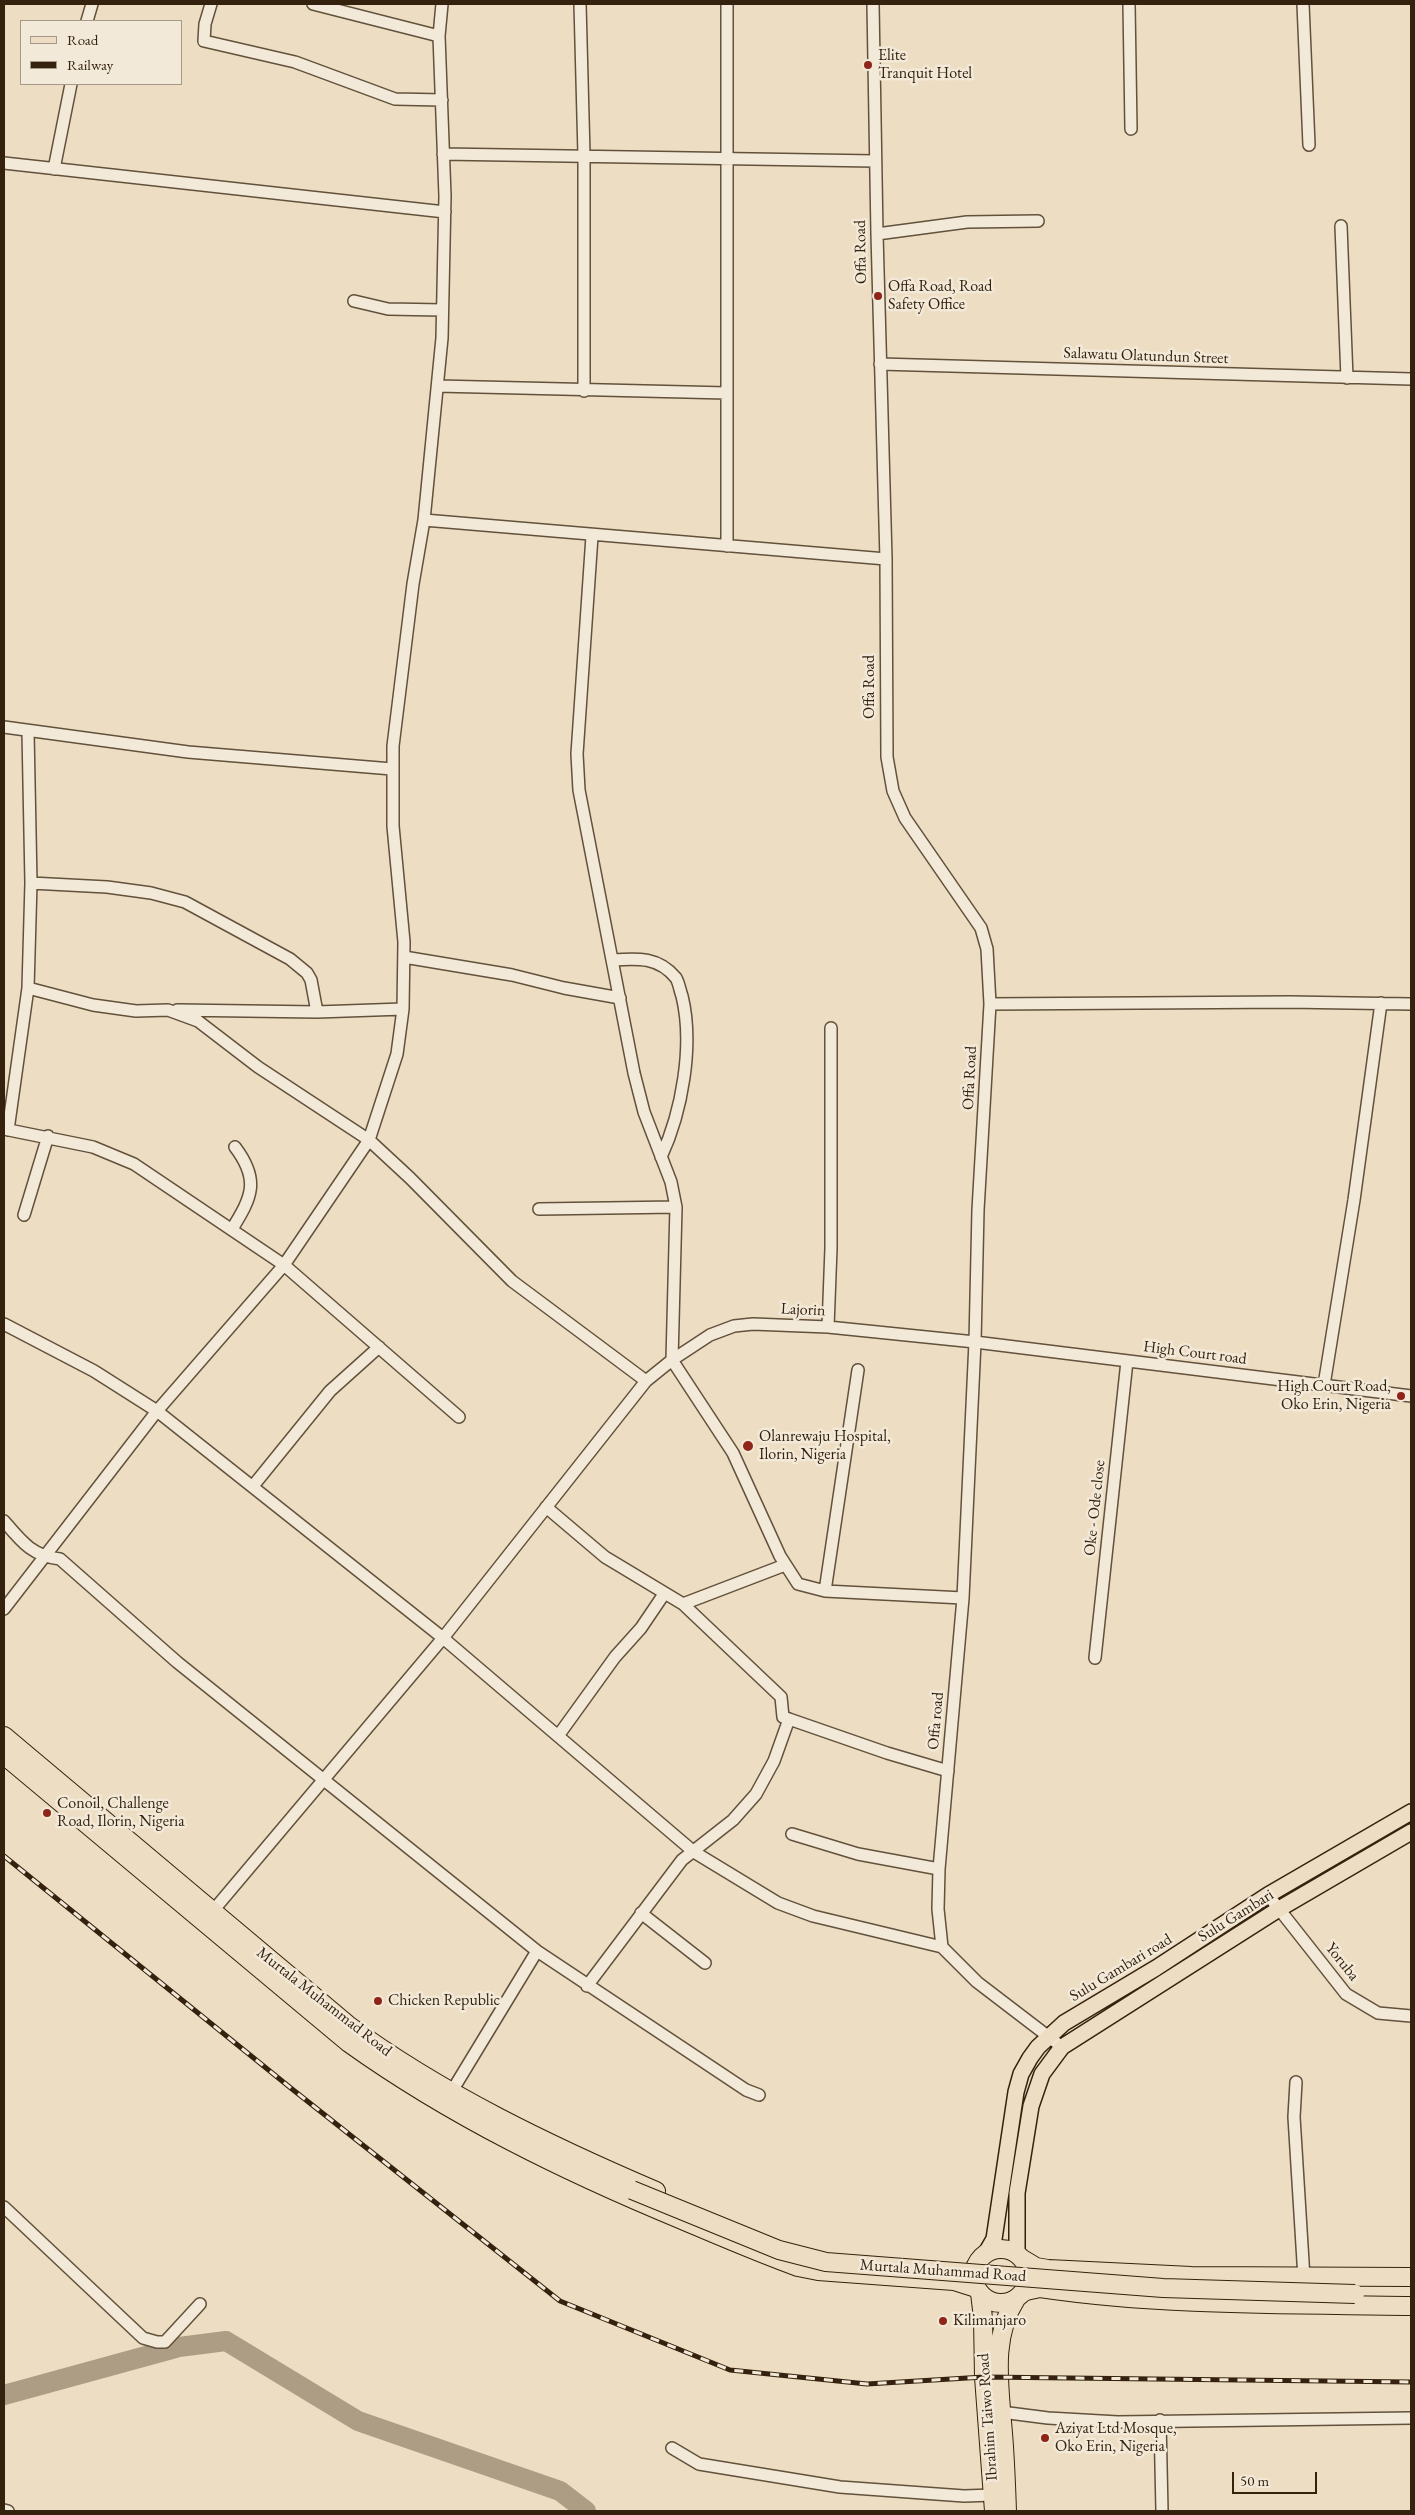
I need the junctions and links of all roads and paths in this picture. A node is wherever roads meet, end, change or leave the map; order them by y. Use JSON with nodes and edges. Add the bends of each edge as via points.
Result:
{"nodes":[{"id":1,"x":92,"y":4,"type":"edge"},
{"id":2,"x":211,"y":4,"type":"edge"},
{"id":3,"x":313,"y":4,"type":"edge"},
{"id":4,"x":442,"y":4,"type":"edge"},
{"id":5,"x":580,"y":4,"type":"edge"},
{"id":6,"x":727,"y":4,"type":"edge"},
{"id":7,"x":873,"y":4,"type":"edge"},
{"id":8,"x":1129,"y":4,"type":"edge"},
{"id":9,"x":1303,"y":4,"type":"edge"},
{"id":10,"x":88,"y":20,"type":"edge"},
{"id":11,"x":439,"y":36,"type":"junction"},
{"id":12,"x":71,"y":85,"type":"edge"},
{"id":13,"x":442,"y":100,"type":"junction"},
{"id":14,"x":1131,"y":130,"type":"dead end"},
{"id":15,"x":1308,"y":144,"type":"dead end"},
{"id":16,"x":443,"y":154,"type":"junction"},
{"id":17,"x":584,"y":155,"type":"junction"},
{"id":18,"x":726,"y":157,"type":"junction"},
{"id":19,"x":875,"y":161,"type":"junction"},
{"id":20,"x":4,"y":163,"type":"edge"},
{"id":21,"x":54,"y":169,"type":"junction"},
{"id":22,"x":444,"y":212,"type":"junction"},
{"id":23,"x":1038,"y":221,"type":"dead end"},
{"id":24,"x":1341,"y":226,"type":"dead end"},
{"id":25,"x":877,"y":234,"type":"junction"},
{"id":26,"x":354,"y":301,"type":"dead end"},
{"id":27,"x":442,"y":310,"type":"junction"},
{"id":28,"x":880,"y":364,"type":"junction"},
{"id":29,"x":1347,"y":378,"type":"junction"},
{"id":30,"x":1411,"y":379,"type":"edge"},
{"id":31,"x":438,"y":386,"type":"junction"},
{"id":32,"x":584,"y":391,"type":"junction"},
{"id":33,"x":727,"y":393,"type":"junction"},
{"id":34,"x":424,"y":520,"type":"junction"},
{"id":35,"x":592,"y":536,"type":"junction"},
{"id":36,"x":728,"y":546,"type":"junction"},
{"id":37,"x":886,"y":559,"type":"junction"},
{"id":38,"x":4,"y":727,"type":"edge"},
{"id":39,"x":28,"y":732,"type":"junction"},
{"id":40,"x":392,"y":769,"type":"junction"},
{"id":41,"x":31,"y":883,"type":"junction"},
{"id":42,"x":404,"y":957,"type":"junction"},
{"id":43,"x":613,"y":960,"type":"junction"},
{"id":44,"x":28,"y":988,"type":"junction"},
{"id":45,"x":620,"y":998,"type":"junction"},
{"id":46,"x":1381,"y":1003,"type":"junction"},
{"id":47,"x":990,"y":1004,"type":"junction"},
{"id":48,"x":1411,"y":1004,"type":"edge"},
{"id":49,"x":403,"y":1009,"type":"junction"},
{"id":50,"x":168,"y":1010,"type":"junction"},
{"id":51,"x":316,"y":1012,"type":"junction"},
{"id":52,"x":831,"y":1028,"type":"dead end"},
{"id":53,"x":6,"y":1130,"type":"edge"},
{"id":54,"x":48,"y":1136,"type":"junction"},
{"id":55,"x":369,"y":1140,"type":"junction"},
{"id":56,"x":235,"y":1147,"type":"dead end"},
{"id":57,"x":661,"y":1157,"type":"junction"},
{"id":58,"x":676,"y":1207,"type":"junction"},
{"id":59,"x":538,"y":1209,"type":"dead end"},
{"id":60,"x":24,"y":1216,"type":"dead end"},
{"id":61,"x":232,"y":1229,"type":"junction"},
{"id":62,"x":284,"y":1265,"type":"junction"},
{"id":63,"x":4,"y":1324,"type":"edge"},
{"id":64,"x":828,"y":1327,"type":"junction"},
{"id":65,"x":975,"y":1342,"type":"junction"},
{"id":66,"x":379,"y":1347,"type":"junction"},
{"id":67,"x":672,"y":1360,"type":"junction"},
{"id":68,"x":1127,"y":1361,"type":"junction"},
{"id":69,"x":858,"y":1370,"type":"dead end"},
{"id":70,"x":646,"y":1382,"type":"junction"},
{"id":71,"x":1324,"y":1385,"type":"junction"},
{"id":72,"x":1411,"y":1396,"type":"edge"},
{"id":73,"x":157,"y":1411,"type":"junction"},
{"id":74,"x":459,"y":1417,"type":"dead end"},
{"id":75,"x":253,"y":1486,"type":"junction"},
{"id":76,"x":546,"y":1507,"type":"junction"},
{"id":77,"x":4,"y":1520,"type":"edge"},
{"id":78,"x":43,"y":1558,"type":"junction"},
{"id":79,"x":785,"y":1565,"type":"junction"},
{"id":80,"x":825,"y":1590,"type":"junction"},
{"id":81,"x":664,"y":1594,"type":"junction"},
{"id":82,"x":963,"y":1598,"type":"junction"},
{"id":83,"x":683,"y":1604,"type":"junction"},
{"id":84,"x":4,"y":1609,"type":"edge"},
{"id":85,"x":443,"y":1638,"type":"junction"},
{"id":86,"x":1095,"y":1658,"type":"dead end"},
{"id":87,"x":789,"y":1719,"type":"junction"},
{"id":88,"x":4,"y":1736,"type":"edge"},
{"id":89,"x":558,"y":1736,"type":"junction"},
{"id":90,"x":4,"y":1756,"type":"edge"},
{"id":91,"x":948,"y":1771,"type":"junction"},
{"id":92,"x":324,"y":1778,"type":"junction"},
{"id":93,"x":1411,"y":1812,"type":"edge"},
{"id":94,"x":1411,"y":1832,"type":"edge"},
{"id":95,"x":792,"y":1834,"type":"dead end"},
{"id":96,"x":694,"y":1852,"type":"junction"},
{"id":97,"x":939,"y":1869,"type":"junction"},
{"id":98,"x":1268,"y":1895,"type":"junction"},
{"id":99,"x":1279,"y":1909,"type":"junction"},
{"id":100,"x":212,"y":1912,"type":"junction"},
{"id":101,"x":641,"y":1913,"type":"junction"},
{"id":102,"x":942,"y":1947,"type":"junction"},
{"id":103,"x":537,"y":1951,"type":"junction"},
{"id":104,"x":705,"y":1963,"type":"dead end"},
{"id":105,"x":588,"y":1986,"type":"junction"},
{"id":106,"x":1411,"y":2016,"type":"edge"},
{"id":107,"x":1048,"y":2035,"type":"junction"},
{"id":108,"x":1062,"y":2047,"type":"junction"},
{"id":109,"x":1296,"y":2082,"type":"dead end"},
{"id":110,"x":452,"y":2091,"type":"junction"},
{"id":111,"x":759,"y":2095,"type":"dead end"},
{"id":112,"x":502,"y":2127,"type":"junction"},
{"id":113,"x":4,"y":2207,"type":"edge"},
{"id":114,"x":1019,"y":2256,"type":"junction"},
{"id":115,"x":981,"y":2257,"type":"junction"},
{"id":116,"x":1411,"y":2277,"type":"edge"},
{"id":117,"x":1304,"y":2278,"type":"junction"},
{"id":118,"x":1411,"y":2288,"type":"edge"},
{"id":119,"x":1354,"y":2290,"type":"junction"},
{"id":120,"x":978,"y":2291,"type":"junction"},
{"id":121,"x":1018,"y":2296,"type":"junction"},
{"id":122,"x":1411,"y":2296,"type":"edge"},
{"id":123,"x":200,"y":2304,"type":"dead end"},
{"id":124,"x":1411,"y":2306,"type":"edge"},
{"id":125,"x":1001,"y":2412,"type":"junction"},
{"id":126,"x":1411,"y":2418,"type":"edge"},
{"id":127,"x":1160,"y":2420,"type":"junction"},
{"id":128,"x":672,"y":2448,"type":"dead end"},
{"id":129,"x":994,"y":2503,"type":"edge"},
{"id":130,"x":4,"y":2510,"type":"edge"},
{"id":131,"x":8,"y":2511,"type":"edge"},
{"id":132,"x":1007,"y":2511,"type":"edge"},
{"id":133,"x":1162,"y":2511,"type":"edge"}],
"edges":[{"from":1,"to":10,"type":"street"},
{"from":2,"to":13,"type":"street","via":[[204,41],[296,62],[395,99]]},
{"from":3,"to":11,"type":"street"},
{"from":4,"to":11,"type":"street"},
{"from":5,"to":17,"type":"street"},
{"from":6,"to":18,"type":"street"},
{"from":7,"to":19,"type":"street","name":"Offa Road"},
{"from":8,"to":14,"type":"street"},
{"from":9,"to":15,"type":"street"},
{"from":11,"to":13,"type":"street"},
{"from":12,"to":21,"type":"street"},
{"from":13,"to":16,"type":"street"},
{"from":16,"to":17,"type":"street"},
{"from":16,"to":22,"type":"street"},
{"from":17,"to":18,"type":"street"},
{"from":17,"to":32,"type":"street"},
{"from":18,"to":19,"type":"street"},
{"from":18,"to":33,"type":"street"},
{"from":19,"to":25,"type":"street","name":"Offa Road"},
{"from":20,"to":21,"type":"street"},
{"from":21,"to":22,"type":"street"},
{"from":22,"to":27,"type":"street"},
{"from":23,"to":25,"type":"street","via":[[967,222]]},
{"from":24,"to":29,"type":"street"},
{"from":25,"to":28,"type":"street","name":"Offa Road"},
{"from":26,"to":27,"type":"street","via":[[388,309]]},
{"from":27,"to":31,"type":"street"},
{"from":28,"to":29,"type":"street","name":"Salawatu Olatundun Street"},
{"from":28,"to":37,"type":"street","name":"Offa Road"},
{"from":29,"to":30,"type":"street","name":"Salawatu Olatundun Street"},
{"from":31,"to":32,"type":"street"},
{"from":31,"to":34,"type":"street"},
{"from":32,"to":33,"type":"street"},
{"from":33,"to":36,"type":"street"},
{"from":34,"to":35,"type":"street"},
{"from":34,"to":40,"type":"street","via":[[413,584]]},
{"from":35,"to":36,"type":"street"},
{"from":35,"to":43,"type":"street","via":[[577,754],[579,790]]},
{"from":36,"to":37,"type":"street"},
{"from":37,"to":47,"type":"street","name":"Offa Road","via":[[887,758],[893,790],[905,818],[981,928],[987,949]]},
{"from":38,"to":39,"type":"street"},
{"from":39,"to":40,"type":"street","via":[[188,752]]},
{"from":39,"to":41,"type":"street"},
{"from":40,"to":42,"type":"street","via":[[393,826]]},
{"from":41,"to":44,"type":"street"},
{"from":41,"to":51,"type":"street","via":[[107,887],[185,902],[290,960],[307,973]]},
{"from":42,"to":45,"type":"street"},
{"from":42,"to":49,"type":"street"},
{"from":43,"to":45,"type":"street"},
{"from":43,"to":57,"type":"street","via":[[641,958],[665,968],[677,980],[684,1004],[686,1040],[680,1102]]},
{"from":44,"to":50,"type":"street","via":[[93,1005],[136,1011]]},
{"from":44,"to":53,"type":"street"},
{"from":45,"to":57,"type":"street","via":[[644,1112]]},
{"from":46,"to":47,"type":"street"},
{"from":46,"to":48,"type":"street"},
{"from":46,"to":71,"type":"street"},
{"from":47,"to":65,"type":"street","name":"Offa Road","via":[[978,1210]]},
{"from":49,"to":51,"type":"street"},
{"from":49,"to":55,"type":"street","via":[[397,1054]]},
{"from":50,"to":51,"type":"street"},
{"from":50,"to":55,"type":"street","via":[[198,1021],[258,1066]]},
{"from":52,"to":64,"type":"street"},
{"from":53,"to":54,"type":"street"},
{"from":54,"to":60,"type":"street"},
{"from":54,"to":61,"type":"street","via":[[93,1147],[134,1164]]},
{"from":55,"to":62,"type":"street"},
{"from":55,"to":70,"type":"street","via":[[512,1281]]},
{"from":56,"to":61,"type":"street","via":[[247,1162],[251,1190],[248,1203]]},
{"from":57,"to":58,"type":"street"},
{"from":58,"to":59,"type":"street"},
{"from":58,"to":67,"type":"street"},
{"from":61,"to":62,"type":"street"},
{"from":62,"to":66,"type":"street"},
{"from":62,"to":73,"type":"street"},
{"from":63,"to":73,"type":"street","via":[[94,1371]]},
{"from":64,"to":65,"type":"street","name":"Lajorin"},
{"from":64,"to":67,"type":"street","name":"Lajorin","via":[[734,1326],[710,1335]]},
{"from":65,"to":68,"type":"street","name":"High Court road"},
{"from":65,"to":82,"type":"street","name":"Offa road"},
{"from":66,"to":74,"type":"street"},
{"from":66,"to":75,"type":"street","via":[[330,1391]]},
{"from":67,"to":70,"type":"street","name":"Lajorin"},
{"from":67,"to":79,"type":"street","via":[[733,1453]]},
{"from":68,"to":71,"type":"street","name":"High Court road"},
{"from":68,"to":86,"type":"street","name":"Oke - Ode close"},
{"from":69,"to":80,"type":"street"},
{"from":70,"to":76,"type":"street","name":"Lajorin"},
{"from":71,"to":72,"type":"street","name":"High Court road"},
{"from":73,"to":75,"type":"street"},
{"from":73,"to":78,"type":"street"},
{"from":75,"to":85,"type":"street"},
{"from":76,"to":81,"type":"street","via":[[595,1550]]},
{"from":76,"to":85,"type":"street","name":"Lajorin"},
{"from":77,"to":78,"type":"street"},
{"from":78,"to":84,"type":"street"},
{"from":78,"to":92,"type":"street","via":[[60,1559],[177,1662]]},
{"from":79,"to":80,"type":"street","via":[[798,1584]]},
{"from":79,"to":83,"type":"street"},
{"from":80,"to":82,"type":"street"},
{"from":81,"to":83,"type":"street"},
{"from":81,"to":89,"type":"street"},
{"from":82,"to":91,"type":"street","name":"Offa road"},
{"from":83,"to":87,"type":"street","via":[[781,1697],[783,1716]]},
{"from":85,"to":89,"type":"street"},
{"from":85,"to":92,"type":"street","name":"Lajorin"},
{"from":87,"to":91,"type":"street","via":[[887,1754]]},
{"from":87,"to":96,"type":"street","via":[[774,1761],[756,1794],[733,1820]]},
{"from":88,"to":100,"type":"highway","name":"Murtala Muhammad Road"},
{"from":89,"to":96,"type":"street"},
{"from":90,"to":112,"type":"highway","name":"Murtala Muhammad Road","via":[[349,2043],[402,2079]]},
{"from":91,"to":97,"type":"street","name":"Offa road"},
{"from":92,"to":100,"type":"street","name":"Lajorin"},
{"from":92,"to":103,"type":"street"},
{"from":93,"to":98,"type":"main road","name":"Sulu Gambari road"},
{"from":94,"to":99,"type":"main road","name":"Sulu Gambari"},
{"from":95,"to":97,"type":"street","via":[[858,1854]]},
{"from":96,"to":101,"type":"street","via":[[682,1860]]},
{"from":96,"to":102,"type":"street","via":[[778,1903],[813,1916]]},
{"from":97,"to":102,"type":"street","name":"Offa road","via":[[938,1909]]},
{"from":98,"to":99,"type":"street","name":"Yoruba"},
{"from":98,"to":107,"type":"main road","name":"Sulu Gambari road"},
{"from":99,"to":106,"type":"street","name":"Yoruba","via":[[1346,1994],[1378,2013]]},
{"from":99,"to":108,"type":"main road","name":"Sulu Gambari","via":[[1079,2033]]},
{"from":100,"to":110,"type":"highway","name":"Murtala Muhammad Road","via":[[383,2051]]},
{"from":101,"to":104,"type":"street"},
{"from":101,"to":105,"type":"street"},
{"from":102,"to":107,"type":"street","via":[[977,1982]]},
{"from":103,"to":105,"type":"street"},
{"from":103,"to":110,"type":"street"},
{"from":105,"to":111,"type":"street","via":[[746,2090]]},
{"from":107,"to":108,"type":"street"},
{"from":107,"to":115,"type":"main road","name":"Sulu Gambari road","via":[[1021,2074],[994,2239]]},
{"from":108,"to":114,"type":"main road","name":"Sulu Gambari","via":[[1042,2074],[1031,2106],[1018,2193]]},
{"from":109,"to":117,"type":"street","via":[[1294,2117]]},
{"from":110,"to":112,"type":"highway","name":"Murtala Muhammad Road"},
{"from":112,"to":115,"type":"highway","name":"Murtala Muhammad Road","via":[[808,2254],[952,2267],[966,2267]]},
{"from":112,"to":119,"type":"highway","name":"Murtala Muhammad Road","via":[[633,2187],[753,2234],[828,2255],[1164,2282]]},
{"from":112,"to":120,"type":"highway","name":"Murtala Muhammad Road","via":[[605,2188],[798,2267],[954,2281]]},
{"from":113,"to":123,"type":"street","via":[[143,2338],[165,2342]]},
{"from":114,"to":115,"type":"highway","via":[[998,2248]]},
{"from":114,"to":117,"type":"highway","name":"Murtala Muhammad Road","via":[[1036,2267],[1048,2269]]},
{"from":114,"to":121,"type":"highway","via":[[1028,2276],[1025,2289]]},
{"from":115,"to":120,"type":"highway","via":[[973,2275]]},
{"from":116,"to":117,"type":"highway","name":"Murtala Muhammad Road"},
{"from":118,"to":119,"type":"highway","name":"Murtala Muhammad Road"},
{"from":119,"to":122,"type":"highway","name":"Murtala Muhammad Road"},
{"from":120,"to":121,"type":"highway","via":[[997,2303]]},
{"from":120,"to":129,"type":"highway","name":"Ibrahim Taiwo Road"},
{"from":121,"to":124,"type":"highway","name":"Murtala Muhammad Road","via":[[1026,2290],[1040,2288],[1171,2300]]},
{"from":121,"to":125,"type":"highway","name":"Ibrahim Taiwo Road","via":[[1001,2330]]},
{"from":125,"to":127,"type":"street","via":[[1118,2422]]},
{"from":125,"to":132,"type":"highway","name":"Ibrahim Taiwo Road"},
{"from":126,"to":127,"type":"street"},
{"from":127,"to":133,"type":"street"},
{"from":128,"to":129,"type":"street","via":[[699,2464],[840,2487],[964,2496]]},
{"from":130,"to":131,"type":"street"}]}
